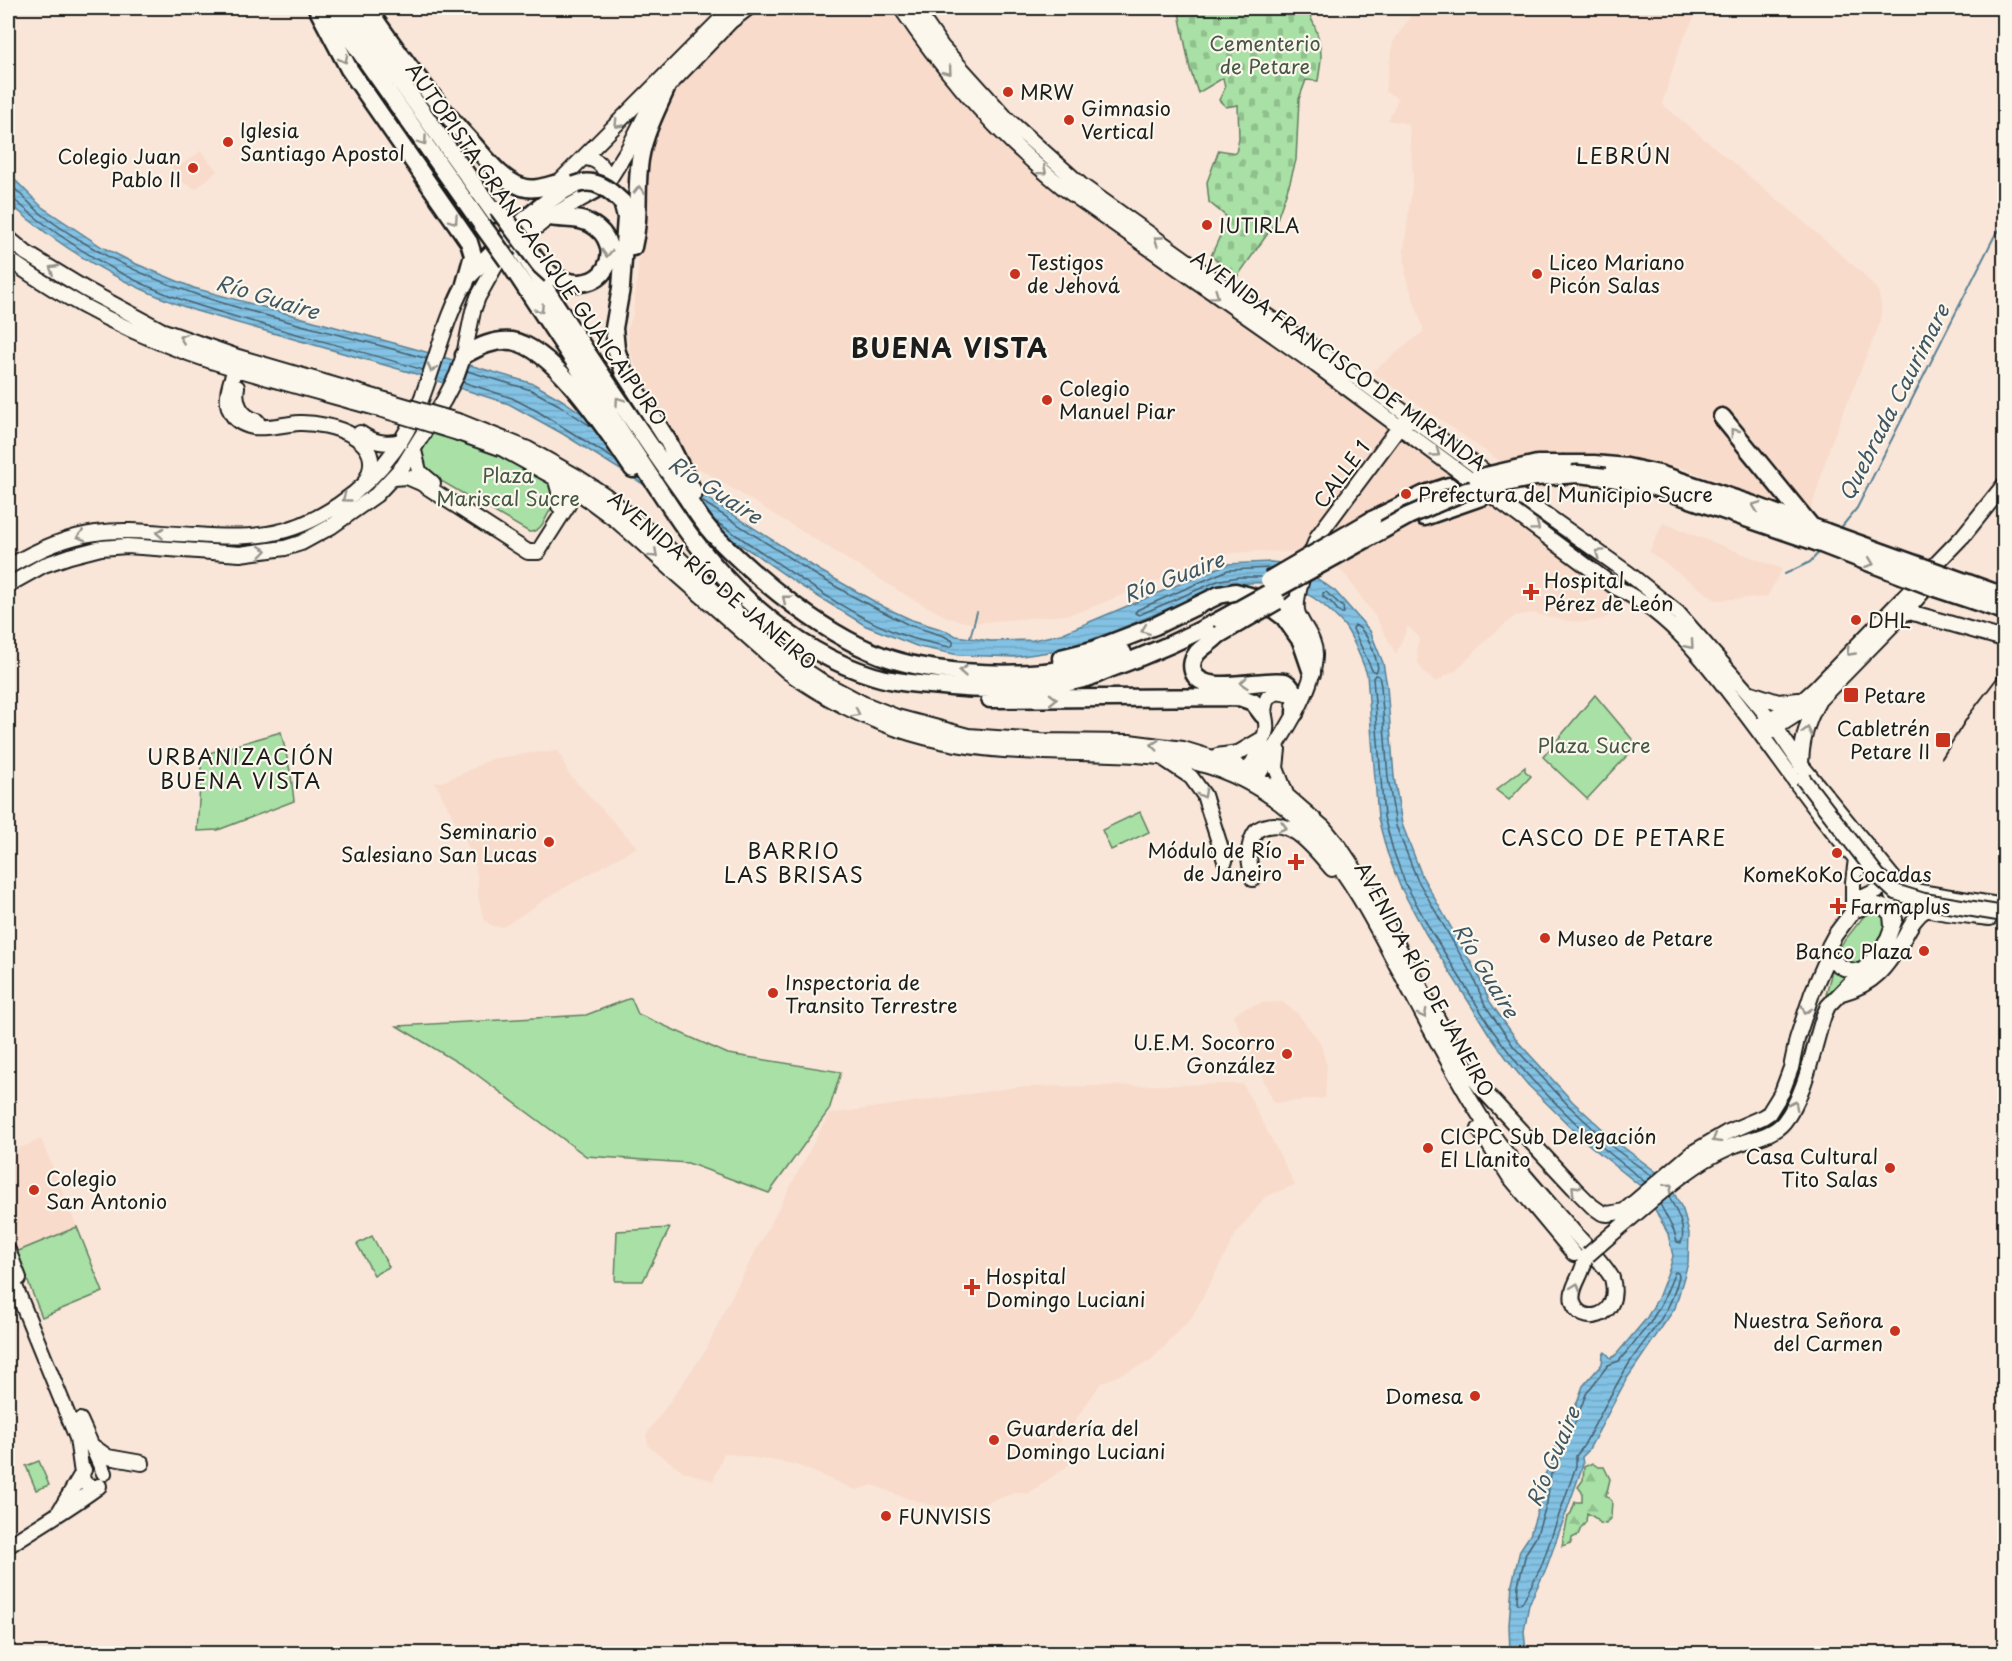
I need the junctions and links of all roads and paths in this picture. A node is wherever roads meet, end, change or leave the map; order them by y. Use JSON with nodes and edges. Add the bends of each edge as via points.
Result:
{"nodes":[{"id":1,"x":317,"y":8,"type":"edge"},
{"id":2,"x":329,"y":8,"type":"edge"},
{"id":3,"x":348,"y":8,"type":"edge"},
{"id":4,"x":366,"y":8,"type":"edge"},
{"id":5,"x":732,"y":8,"type":"edge"},
{"id":6,"x":748,"y":8,"type":"edge"},
{"id":7,"x":901,"y":8,"type":"edge"},
{"id":8,"x":915,"y":8,"type":"edge"},
{"id":9,"x":666,"y":89,"type":"junction"},
{"id":10,"x":584,"y":158,"type":"junction"},
{"id":11,"x":566,"y":184,"type":"junction"},
{"id":12,"x":605,"y":186,"type":"junction"},
{"id":13,"x":497,"y":211,"type":"junction"},
{"id":14,"x":549,"y":217,"type":"junction"},
{"id":15,"x":8,"y":238,"type":"edge"},
{"id":16,"x":8,"y":259,"type":"edge"},
{"id":17,"x":467,"y":279,"type":"junction"},
{"id":18,"x":621,"y":288,"type":"junction"},
{"id":19,"x":464,"y":355,"type":"junction"},
{"id":20,"x":210,"y":360,"type":"junction"},
{"id":21,"x":240,"y":364,"type":"junction"},
{"id":22,"x":260,"y":375,"type":"junction"},
{"id":23,"x":232,"y":392,"type":"junction"},
{"id":24,"x":384,"y":405,"type":"junction"},
{"id":25,"x":1722,"y":417,"type":"dead end"},
{"id":26,"x":1404,"y":418,"type":"junction"},
{"id":27,"x":460,"y":427,"type":"junction"},
{"id":28,"x":401,"y":441,"type":"junction"},
{"id":29,"x":414,"y":451,"type":"junction"},
{"id":30,"x":555,"y":477,"type":"junction"},
{"id":31,"x":393,"y":478,"type":"junction"},
{"id":32,"x":573,"y":481,"type":"junction"},
{"id":33,"x":365,"y":483,"type":"junction"},
{"id":34,"x":2004,"y":485,"type":"edge"},
{"id":35,"x":599,"y":499,"type":"junction"},
{"id":36,"x":2004,"y":500,"type":"edge"},
{"id":37,"x":563,"y":506,"type":"junction"},
{"id":38,"x":666,"y":511,"type":"junction"},
{"id":39,"x":710,"y":529,"type":"junction"},
{"id":40,"x":1817,"y":533,"type":"junction"},
{"id":41,"x":8,"y":567,"type":"edge"},
{"id":42,"x":8,"y":585,"type":"edge"},
{"id":43,"x":2004,"y":596,"type":"edge"},
{"id":44,"x":1296,"y":603,"type":"junction"},
{"id":45,"x":1276,"y":609,"type":"junction"},
{"id":46,"x":1906,"y":611,"type":"junction"},
{"id":47,"x":2004,"y":611,"type":"edge"},
{"id":48,"x":1219,"y":621,"type":"junction"},
{"id":49,"x":2004,"y":639,"type":"edge"},
{"id":50,"x":1001,"y":673,"type":"junction"},
{"id":51,"x":913,"y":685,"type":"junction"},
{"id":52,"x":1304,"y":685,"type":"junction"},
{"id":53,"x":1748,"y":693,"type":"junction"},
{"id":54,"x":1804,"y":699,"type":"junction"},
{"id":55,"x":1819,"y":700,"type":"junction"},
{"id":56,"x":1295,"y":713,"type":"joint"},
{"id":57,"x":1263,"y":715,"type":"junction"},
{"id":58,"x":1773,"y":723,"type":"junction"},
{"id":59,"x":1760,"y":732,"type":"junction"},
{"id":60,"x":1283,"y":736,"type":"junction"},
{"id":61,"x":1263,"y":738,"type":"junction"},
{"id":62,"x":1212,"y":756,"type":"junction"},
{"id":63,"x":1160,"y":757,"type":"junction"},
{"id":64,"x":1787,"y":770,"type":"junction"},
{"id":65,"x":1802,"y":772,"type":"junction"},
{"id":66,"x":1251,"y":778,"type":"junction"},
{"id":67,"x":1286,"y":795,"type":"junction"},
{"id":68,"x":1856,"y":859,"type":"junction"},
{"id":69,"x":1225,"y":861,"type":"dead end"},
{"id":70,"x":1253,"y":879,"type":"dead end"},
{"id":71,"x":1888,"y":884,"type":"junction"},
{"id":72,"x":1906,"y":895,"type":"junction"},
{"id":73,"x":2004,"y":906,"type":"edge"},
{"id":74,"x":1366,"y":907,"type":"junction"},
{"id":75,"x":1853,"y":907,"type":"junction"},
{"id":76,"x":1927,"y":909,"type":"junction"},
{"id":77,"x":2004,"y":914,"type":"edge"},
{"id":78,"x":2004,"y":920,"type":"edge"},
{"id":79,"x":1892,"y":926,"type":"junction"},
{"id":80,"x":1828,"y":956,"type":"junction"},
{"id":81,"x":1862,"y":971,"type":"junction"},
{"id":82,"x":1840,"y":993,"type":"junction"},
{"id":83,"x":1456,"y":1064,"type":"junction"},
{"id":84,"x":1694,"y":1160,"type":"junction"},
{"id":85,"x":1639,"y":1205,"type":"junction"},
{"id":86,"x":8,"y":1250,"type":"edge"},
{"id":87,"x":1582,"y":1255,"type":"junction"},
{"id":88,"x":8,"y":1269,"type":"edge"},
{"id":89,"x":89,"y":1443,"type":"junction"},
{"id":90,"x":142,"y":1463,"type":"dead end"},
{"id":91,"x":82,"y":1473,"type":"junction"},
{"id":92,"x":104,"y":1473,"type":"junction"},
{"id":93,"x":98,"y":1487,"type":"junction"},
{"id":94,"x":59,"y":1512,"type":"junction"},
{"id":95,"x":8,"y":1546,"type":"edge"}],
"edges":[{"from":1,"to":17,"type":"highway","one_way":true,"via":[[349,69],[469,242],[473,255]]},
{"from":2,"to":38,"type":"highway","name":"AUTOPISTA GRAN CACIQUE GUAICAIPURO","one_way":true,"bridge":true,"via":[[508,261],[620,429]]},
{"from":3,"to":13,"type":"highway","name":"AUTOPISTA GRAN CACIQUE GUAICAIPURO"},
{"from":4,"to":11,"type":"highway","via":[[409,69],[507,179],[535,189]]},
{"from":5,"to":10,"type":"street","one_way":true},
{"from":6,"to":9,"type":"street"},
{"from":7,"to":26,"type":"street","name":"AVENIDA FRANCISCO DE MIRANDA","one_way":true,"via":[[946,70],[1042,171]]},
{"from":26,"to":8,"type":"street","name":"AVENIDA FRANCISCO DE MIRANDA","one_way":true,"via":[[1314,348],[1081,185],[1007,119],[942,47]]},
{"from":9,"to":12,"type":"street","via":[[646,111]]},
{"from":18,"to":9,"type":"highway","one_way":true,"via":[[636,235],[642,145]]},
{"from":10,"to":11,"type":"street"},
{"from":10,"to":12,"type":"street","via":[[596,160],[605,169]]},
{"from":11,"to":17,"type":"highway"},
{"from":11,"to":18,"type":"highway","bridge":true,"via":[[592,182],[622,202],[626,217]]},
{"from":12,"to":14,"type":"street"},
{"from":14,"to":13,"type":"highway","one_way":true,"bridge":true,"via":[[590,223],[604,236],[610,254],[603,272],[595,279],[571,283],[551,275]]},
{"from":39,"to":13,"type":"highway","name":"AUTOPISTA GRAN CACIQUE GUAICAIPURO","one_way":true,"via":[[598,371]]},
{"from":14,"to":19,"type":"street","via":[[512,248],[489,275],[473,311]]},
{"from":21,"to":15,"type":"street","name":"AVENIDA RÍO DE JANEIRO","one_way":true,"via":[[151,325],[85,289]]},
{"from":16,"to":20,"type":"street","name":"AVENIDA RÍO DE JANEIRO","via":[[109,319]]},
{"from":17,"to":28,"type":"street","one_way":true,"via":[[423,395]]},
{"from":18,"to":39,"type":"highway","via":[[614,328],[619,361],[668,441]]},
{"from":19,"to":29,"type":"street","via":[[444,400]]},
{"from":19,"to":38,"type":"highway","via":[[497,341],[530,348],[554,368],[597,417]]},
{"from":20,"to":21,"type":"street","name":"AVENIDA RÍO DE JANEIRO"},
{"from":20,"to":23,"type":"street","via":[[227,375]]},
{"from":21,"to":22,"type":"street","name":"AVENIDA RÍO DE JANEIRO"},
{"from":21,"to":23,"type":"street"},
{"from":21,"to":24,"type":"street","name":"AVENIDA RÍO DE JANEIRO"},
{"from":22,"to":23,"type":"street","via":[[248,378]]},
{"from":22,"to":24,"type":"street","name":"AVENIDA RÍO DE JANEIRO"},
{"from":23,"to":28,"type":"street","via":[[252,420],[310,418],[350,428],[371,441]]},
{"from":23,"to":33,"type":"street","via":[[228,399],[232,415],[241,423],[263,427],[321,425],[361,442],[372,457],[372,469]]},
{"from":24,"to":27,"type":"street","name":"AVENIDA RÍO DE JANEIRO","bridge":true},
{"from":40,"to":25,"type":"highway","one_way":true},
{"from":26,"to":44,"type":"street","name":"CALLE 1","bridge":true,"via":[[1318,536]]},
{"from":53,"to":26,"type":"street","name":"AVENIDA FRANCISCO DE MIRANDA","one_way":true,"via":[[1698,634],[1628,573]]},
{"from":26,"to":59,"type":"street","name":"AVENIDA FRANCISCO DE MIRANDA","one_way":true,"via":[[1615,587],[1656,613],[1682,636]]},
{"from":27,"to":30,"type":"street","name":"AVENIDA RÍO DE JANEIRO"},
{"from":27,"to":32,"type":"street","name":"AVENIDA RÍO DE JANEIRO","via":[[528,449]]},
{"from":28,"to":33,"type":"street"},
{"from":29,"to":31,"type":"street"},
{"from":29,"to":37,"type":"street","via":[[416,465],[424,477],[532,548]]},
{"from":30,"to":32,"type":"street","name":"AVENIDA RÍO DE JANEIRO"},
{"from":30,"to":37,"type":"street"},
{"from":31,"to":37,"type":"street","via":[[406,477],[421,483],[532,553],[538,552]]},
{"from":42,"to":31,"type":"street","one_way":true,"via":[[44,566],[101,548],[127,546],[240,554],[285,548],[332,526]]},
{"from":32,"to":35,"type":"street","name":"AVENIDA RÍO DE JANEIRO"},
{"from":32,"to":37,"type":"street"},
{"from":33,"to":41,"type":"street","one_way":true,"via":[[318,517],[271,534],[223,537],[97,532],[50,546]]},
{"from":34,"to":54,"type":"street","one_way":true,"via":[[1963,536]]},
{"from":35,"to":37,"type":"street"},
{"from":62,"to":35,"type":"street","name":"AVENIDA RÍO DE JANEIRO","one_way":true,"via":[[1129,742],[968,736],[879,710],[843,694],[794,663],[666,546]]},
{"from":35,"to":63,"type":"street","name":"AVENIDA RÍO DE JANEIRO","one_way":true,"via":[[617,521],[788,672],[868,719],[974,748]]},
{"from":36,"to":46,"type":"street"},
{"from":38,"to":51,"type":"highway","name":"AUTOPISTA GRAN CACIQUE GUAICAIPURO","via":[[728,582],[803,642],[846,666]]},
{"from":50,"to":39,"type":"highway","name":"AUTOPISTA GRAN CACIQUE GUAICAIPURO","one_way":true,"via":[[914,665],[867,649],[789,603]]},
{"from":40,"to":43,"type":"highway","name":"AUTOPISTA GRAN CACIQUE GUAICAIPURO","bridge":true},
{"from":40,"to":47,"type":"highway","name":"AUTOPISTA GRAN CACIQUE GUAICAIPURO","one_way":true,"bridge":true,"via":[[1935,588]]},
{"from":40,"to":48,"type":"highway","name":"AUTOPISTA GRAN CACIQUE GUAICAIPURO","bridge":true,"via":[[1764,525],[1607,482],[1506,491],[1407,523]]},
{"from":40,"to":48,"type":"highway","name":"AUTOPISTA GRAN CACIQUE GUAICAIPURO","one_way":true,"bridge":true,"via":[[1751,504],[1659,474],[1627,467],[1537,464],[1425,494],[1372,520]]},
{"from":44,"to":45,"type":"highway"},
{"from":44,"to":52,"type":"street","via":[[1315,655]]},
{"from":45,"to":50,"type":"highway","one_way":true,"via":[[1250,596],[1226,593],[1093,650]]},
{"from":45,"to":52,"type":"highway","via":[[1297,634]]},
{"from":46,"to":49,"type":"street"},
{"from":46,"to":55,"type":"street"},
{"from":48,"to":50,"type":"highway","name":"AUTOPISTA GRAN CACIQUE GUAICAIPURO","via":[[1091,663],[1046,672]]},
{"from":48,"to":51,"type":"highway","name":"AUTOPISTA GRAN CACIQUE GUAICAIPURO","via":[[1148,664],[1109,677],[995,690]]},
{"from":52,"to":48,"type":"highway","one_way":true,"via":[[1290,686],[1282,681],[1216,685],[1198,678],[1192,667],[1194,658]]},
{"from":51,"to":57,"type":"highway","one_way":true,"via":[[955,696],[1001,700],[1239,697],[1253,702]]},
{"from":52,"to":56,"type":"highway"},
{"from":52,"to":57,"type":"street","via":[[1270,694]]},
{"from":53,"to":54,"type":"street","via":[[1778,702]]},
{"from":53,"to":58,"type":"street","name":"AVENIDA FRANCISCO DE MIRANDA"},
{"from":54,"to":58,"type":"street"},
{"from":55,"to":58,"type":"street"},
{"from":65,"to":55,"type":"street","one_way":true,"via":[[1805,734]]},
{"from":56,"to":60,"type":"street"},
{"from":57,"to":61,"type":"street"},
{"from":58,"to":59,"type":"street"},
{"from":58,"to":65,"type":"street","name":"AVENIDA FRANCISCO DE MIRANDA"},
{"from":59,"to":64,"type":"street","name":"AVENIDA FRANCISCO DE MIRANDA"},
{"from":60,"to":66,"type":"street"},
{"from":60,"to":67,"type":"street","via":[[1276,768]]},
{"from":61,"to":62,"type":"street","via":[[1238,753]]},
{"from":61,"to":66,"type":"street"},
{"from":62,"to":66,"type":"street","name":"AVENIDA RÍO DE JANEIRO"},
{"from":63,"to":66,"type":"street","name":"AVENIDA RÍO DE JANEIRO","via":[[1196,762]]},
{"from":63,"to":69,"type":"street","one_way":true,"via":[[1191,777],[1204,795]]},
{"from":64,"to":65,"type":"street"},
{"from":64,"to":68,"type":"street","name":"AVENIDA FRANCISCO DE MIRANDA"},
{"from":65,"to":71,"type":"street"},
{"from":65,"to":77,"type":"street","bridge":true,"via":[[1877,875],[1895,892],[1924,901]]},
{"from":66,"to":67,"type":"street","name":"AVENIDA RÍO DE JANEIRO"},
{"from":66,"to":74,"type":"street","name":"AVENIDA RÍO DE JANEIRO","via":[[1320,840]]},
{"from":67,"to":83,"type":"street","name":"AVENIDA RÍO DE JANEIRO","via":[[1324,828],[1352,865],[1420,985]]},
{"from":68,"to":71,"type":"street","name":"AVENIDA FRANCISCO DE MIRANDA"},
{"from":68,"to":75,"type":"street"},
{"from":70,"to":74,"type":"street","one_way":true,"via":[[1248,857],[1253,835],[1266,826],[1285,826],[1307,841]]},
{"from":71,"to":72,"type":"street","via":[[1890,894]]},
{"from":71,"to":75,"type":"street"},
{"from":72,"to":73,"type":"street"},
{"from":72,"to":76,"type":"street"},
{"from":72,"to":79,"type":"street"},
{"from":74,"to":83,"type":"street","name":"AVENIDA RÍO DE JANEIRO","one_way":true},
{"from":75,"to":79,"type":"street","via":[[1881,906],[1891,915]]},
{"from":75,"to":80,"type":"street","via":[[1829,946]]},
{"from":76,"to":78,"type":"street"},
{"from":76,"to":82,"type":"street","via":[[1916,917],[1880,974],[1858,989]]},
{"from":79,"to":81,"type":"street","via":[[1878,954]]},
{"from":80,"to":81,"type":"street","via":[[1847,970]]},
{"from":80,"to":84,"type":"street","one_way":true,"via":[[1778,1100],[1763,1118],[1726,1133]]},
{"from":81,"to":82,"type":"street"},
{"from":84,"to":82,"type":"street","one_way":true,"via":[[1783,1124],[1797,1100],[1824,1015]]},
{"from":85,"to":83,"type":"street","one_way":true,"via":[[1608,1214],[1592,1206]]},
{"from":83,"to":87,"type":"street","via":[[1454,1082],[1509,1176]]},
{"from":83,"to":87,"type":"street","name":"AVENIDA RÍO DE JANEIRO","one_way":true,"via":[[1483,1120],[1508,1155],[1608,1271],[1615,1296],[1601,1314],[1582,1314],[1573,1304],[1572,1296],[1585,1265]]},
{"from":84,"to":85,"type":"street"},
{"from":85,"to":87,"type":"street","bridge":true,"via":[[1612,1234]]},
{"from":86,"to":89,"type":"street"},
{"from":88,"to":91,"type":"street","via":[[77,1438]]},
{"from":89,"to":90,"type":"street","via":[[108,1457]]},
{"from":89,"to":92,"type":"street"},
{"from":91,"to":92,"type":"street","via":[[93,1465]]},
{"from":91,"to":93,"type":"street","via":[[85,1485]]},
{"from":91,"to":94,"type":"street"},
{"from":92,"to":93,"type":"street"},
{"from":93,"to":94,"type":"street"},
{"from":94,"to":95,"type":"street"}]}
